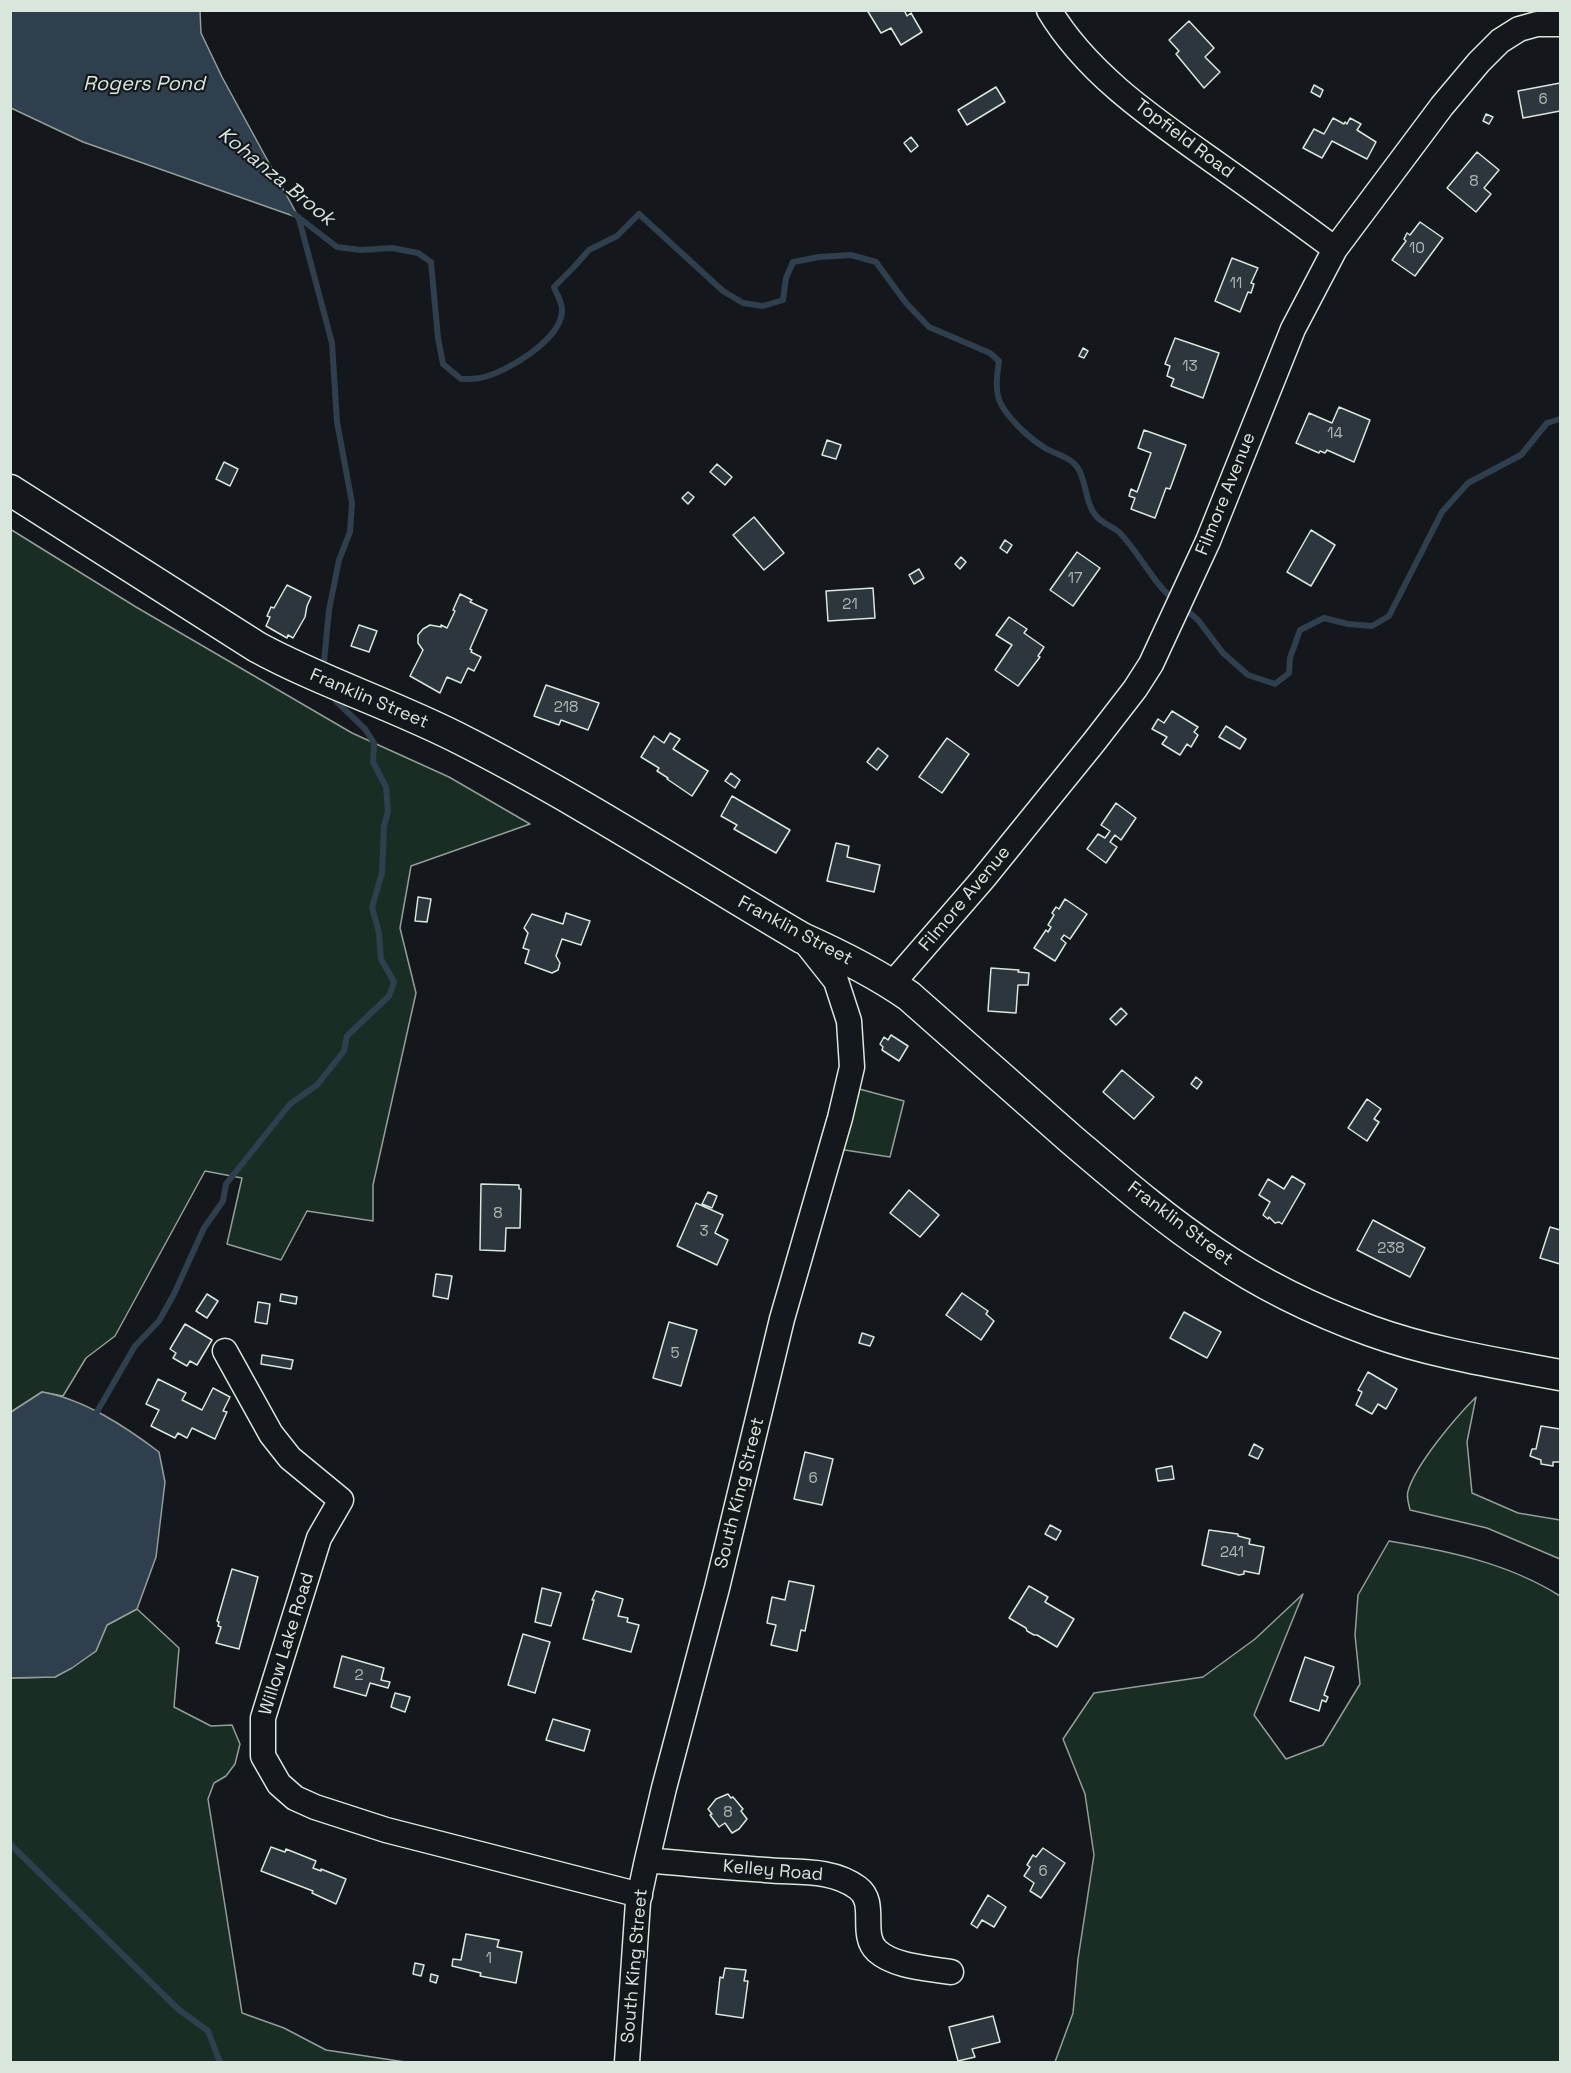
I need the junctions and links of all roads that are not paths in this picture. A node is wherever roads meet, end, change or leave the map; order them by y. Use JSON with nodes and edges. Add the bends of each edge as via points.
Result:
{"nodes":[{"id":1,"x":1049,"y":10,"type":"edge"},
{"id":2,"x":1560,"y":24,"type":"edge"},
{"id":3,"x":1335,"y":249,"type":"junction"},
{"id":4,"x":10,"y":490,"type":"edge"},
{"id":5,"x":802,"y":938,"type":"junction"},
{"id":6,"x":892,"y":984,"type":"junction"},
{"id":7,"x":225,"y":1351,"type":"dead end"},
{"id":8,"x":1560,"y":1376,"type":"edge"},
{"id":9,"x":647,"y":1860,"type":"junction"},
{"id":10,"x":640,"y":1895,"type":"junction"},
{"id":11,"x":951,"y":1972,"type":"dead end"},
{"id":12,"x":627,"y":2062,"type":"edge"}],
"edges":[{"from":1,"to":3,"type":"street","name":"Topfield Road","via":[[1084,54],[1129,98]]},
{"from":2,"to":3,"type":"street","name":"Filmore Avenue","via":[[1519,29],[1500,41],[1442,106]]},
{"from":3,"to":6,"type":"street","name":"Filmore Avenue","via":[[1293,329],[1208,541],[1151,664],[983,879]]},
{"from":4,"to":5,"type":"main road","name":"Franklin Street","via":[[257,647],[472,745]]},
{"from":5,"to":6,"type":"main road","name":"Franklin Street"},
{"from":5,"to":9,"type":"street","name":"South King Street","via":[[836,981],[849,1021],[852,1067],[782,1319]]},
{"from":6,"to":8,"type":"main road","name":"Franklin Street","via":[[1146,1202],[1256,1279],[1302,1303],[1398,1340]]},
{"from":7,"to":10,"type":"street","name":"Willow Lake Road","via":[[271,1434],[290,1458],[341,1500],[319,1538],[263,1718],[263,1756],[279,1785],[315,1807],[386,1830]]},
{"from":9,"to":10,"type":"street","name":"South King Street"},
{"from":9,"to":11,"type":"street","name":"Kelley Road","via":[[836,1876],[859,1889],[866,1898],[868,1932],[876,1950],[906,1964]]},
{"from":10,"to":12,"type":"street","name":"South King Street"}]}
